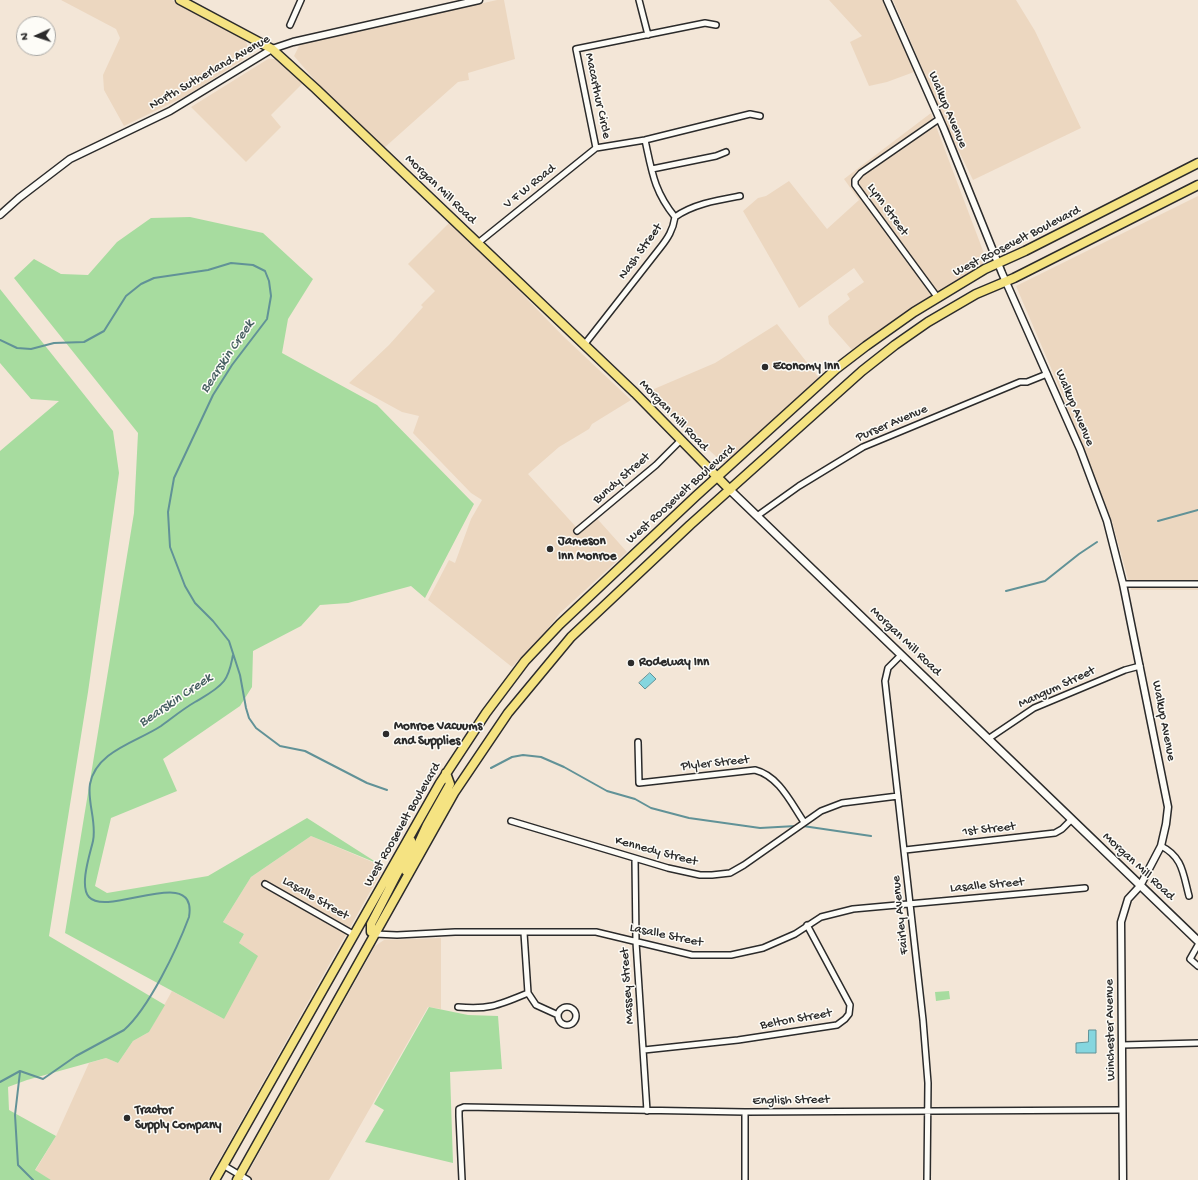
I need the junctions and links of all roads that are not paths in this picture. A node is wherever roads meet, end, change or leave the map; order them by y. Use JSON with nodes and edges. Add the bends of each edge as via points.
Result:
{"nodes":[{"id":1,"x":180,"y":0,"type":"edge"},
{"id":2,"x":301,"y":0,"type":"edge"},
{"id":3,"x":479,"y":0,"type":"edge"},
{"id":4,"x":639,"y":0,"type":"edge"},
{"id":5,"x":887,"y":0,"type":"edge"},
{"id":6,"x":290,"y":25,"type":"dead end"},
{"id":7,"x":716,"y":25,"type":"dead end"},
{"id":8,"x":648,"y":35,"type":"junction"},
{"id":9,"x":272,"y":49,"type":"junction"},
{"id":10,"x":760,"y":116,"type":"dead end"},
{"id":11,"x":939,"y":119,"type":"junction"},
{"id":12,"x":645,"y":140,"type":"junction"},
{"id":13,"x":596,"y":148,"type":"junction"},
{"id":14,"x":726,"y":152,"type":"dead end"},
{"id":15,"x":1198,"y":163,"type":"edge"},
{"id":16,"x":652,"y":169,"type":"junction"},
{"id":17,"x":1198,"y":185,"type":"edge"},
{"id":18,"x":740,"y":196,"type":"dead end"},
{"id":19,"x":0,"y":215,"type":"edge"},
{"id":20,"x":675,"y":217,"type":"junction"},
{"id":21,"x":478,"y":243,"type":"junction"},
{"id":22,"x":998,"y":263,"type":"junction"},
{"id":23,"x":1006,"y":281,"type":"junction"},
{"id":24,"x":938,"y":298,"type":"junction"},
{"id":25,"x":584,"y":344,"type":"junction"},
{"id":26,"x":1047,"y":374,"type":"junction"},
{"id":27,"x":680,"y":441,"type":"junction"},
{"id":28,"x":717,"y":477,"type":"junction"},
{"id":29,"x":730,"y":490,"type":"junction"},
{"id":30,"x":757,"y":516,"type":"junction"},
{"id":31,"x":577,"y":531,"type":"dead end"},
{"id":32,"x":1123,"y":584,"type":"junction"},
{"id":33,"x":1198,"y":584,"type":"edge"},
{"id":34,"x":901,"y":655,"type":"junction"},
{"id":35,"x":1140,"y":666,"type":"junction"},
{"id":36,"x":988,"y":739,"type":"junction"},
{"id":37,"x":638,"y":742,"type":"dead end"},
{"id":38,"x":446,"y":773,"type":"junction"},
{"id":39,"x":898,"y":796,"type":"junction"},
{"id":40,"x":419,"y":820,"type":"junction"},
{"id":41,"x":1071,"y":820,"type":"junction"},
{"id":42,"x":511,"y":821,"type":"dead end"},
{"id":43,"x":804,"y":822,"type":"junction"},
{"id":44,"x":1161,"y":846,"type":"junction"},
{"id":45,"x":905,"y":850,"type":"junction"},
{"id":46,"x":635,"y":858,"type":"junction"},
{"id":47,"x":265,"y":884,"type":"dead end"},
{"id":48,"x":1140,"y":886,"type":"junction"},
{"id":49,"x":401,"y":888,"type":"junction"},
{"id":50,"x":1085,"y":888,"type":"dead end"},
{"id":51,"x":1189,"y":896,"type":"dead end"},
{"id":52,"x":910,"y":904,"type":"junction"},
{"id":53,"x":807,"y":925,"type":"junction"},
{"id":54,"x":524,"y":933,"type":"junction"},
{"id":55,"x":353,"y":934,"type":"junction"},
{"id":56,"x":375,"y":934,"type":"junction"},
{"id":57,"x":636,"y":942,"type":"junction"},
{"id":58,"x":1198,"y":942,"type":"edge"},
{"id":59,"x":1198,"y":945,"type":"edge"},
{"id":60,"x":1198,"y":966,"type":"edge"},
{"id":61,"x":528,"y":993,"type":"junction"},
{"id":62,"x":458,"y":1007,"type":"dead end"},
{"id":63,"x":558,"y":1015,"type":"dead end"},
{"id":64,"x":1198,"y":1043,"type":"edge"},
{"id":65,"x":1122,"y":1045,"type":"junction"},
{"id":66,"x":644,"y":1050,"type":"junction"},
{"id":67,"x":1122,"y":1110,"type":"junction"},
{"id":68,"x":647,"y":1111,"type":"junction"},
{"id":69,"x":927,"y":1111,"type":"junction"},
{"id":70,"x":745,"y":1112,"type":"junction"},
{"id":71,"x":224,"y":1165,"type":"junction"},
{"id":72,"x":239,"y":1178,"type":"edge"},
{"id":73,"x":215,"y":1180,"type":"edge"},
{"id":74,"x":248,"y":1180,"type":"edge"},
{"id":75,"x":462,"y":1180,"type":"edge"},
{"id":76,"x":745,"y":1180,"type":"edge"},
{"id":77,"x":927,"y":1180,"type":"edge"},
{"id":78,"x":1123,"y":1180,"type":"edge"}],
"edges":[{"from":1,"to":9,"type":"main road","name":"Morgan Mill Road"},
{"from":2,"to":6,"type":"street"},
{"from":3,"to":9,"type":"street","name":"North Sutherland Avenue"},
{"from":4,"to":8,"type":"street"},
{"from":5,"to":11,"type":"street","name":"Walkup Avenue"},
{"from":7,"to":8,"type":"street","name":"Macarthur Circle","via":[[705,22]]},
{"from":8,"to":13,"type":"street","name":"Macarthur Circle","via":[[576,49]]},
{"from":9,"to":19,"type":"street","name":"North Sutherland Avenue","via":[[170,111],[70,159]]},
{"from":9,"to":21,"type":"main road","name":"Morgan Mill Road"},
{"from":10,"to":12,"type":"street","name":"Macarthur Circle","via":[[750,114]]},
{"from":11,"to":22,"type":"street","name":"Walkup Avenue"},
{"from":11,"to":24,"type":"street","name":"Lynn Street","via":[[860,173],[855,180],[855,185]]},
{"from":12,"to":13,"type":"street","name":"Macarthur Circle"},
{"from":12,"to":16,"type":"street","name":"Nash Street"},
{"from":13,"to":21,"type":"street","name":"V F W Road"},
{"from":14,"to":16,"type":"street"},
{"from":15,"to":22,"type":"main road","name":"West Roosevelt Boulevard"},
{"from":16,"to":20,"type":"street","name":"Nash Street","via":[[662,201]]},
{"from":17,"to":23,"type":"main road"},
{"from":18,"to":20,"type":"street","via":[[713,201],[681,212]]},
{"from":20,"to":25,"type":"street","name":"Nash Street","via":[[670,235]]},
{"from":21,"to":25,"type":"main road","name":"Morgan Mill Road"},
{"from":22,"to":23,"type":"street","name":"Walkup Avenue"},
{"from":22,"to":24,"type":"main road","name":"West Roosevelt Boulevard"},
{"from":23,"to":26,"type":"street","name":"Walkup Avenue"},
{"from":23,"to":29,"type":"main road","via":[[928,322],[895,345],[862,371]]},
{"from":24,"to":28,"type":"main road","name":"West Roosevelt Boulevard","via":[[914,312],[836,369]]},
{"from":25,"to":27,"type":"main road","name":"Morgan Mill Road"},
{"from":26,"to":30,"type":"street","name":"Purser Avenue","via":[[1020,382],[863,447],[799,486]]},
{"from":26,"to":32,"type":"street","name":"Walkup Avenue","via":[[1107,521]]},
{"from":27,"to":28,"type":"main road","name":"Morgan Mill Road"},
{"from":27,"to":31,"type":"street","name":"Bundy Street","via":[[656,465]]},
{"from":28,"to":29,"type":"main road","name":"Morgan Mill Road"},
{"from":28,"to":38,"type":"main road","name":"West Roosevelt Boulevard","via":[[581,603],[525,661]]},
{"from":29,"to":30,"type":"main road","name":"Morgan Mill Road"},
{"from":29,"to":49,"type":"main road","via":[[649,562],[571,637],[530,685],[454,793]]},
{"from":30,"to":34,"type":"main road","name":"Morgan Mill Road"},
{"from":32,"to":33,"type":"street"},
{"from":32,"to":35,"type":"street","name":"Walkup Avenue"},
{"from":34,"to":36,"type":"main road","name":"Morgan Mill Road"},
{"from":34,"to":39,"type":"street","name":"Fairley Avenue","via":[[885,674]]},
{"from":35,"to":36,"type":"street","name":"Mangum Street","via":[[1034,708]]},
{"from":35,"to":44,"type":"street","name":"Walkup Avenue","via":[[1166,797],[1166,824]]},
{"from":36,"to":41,"type":"main road","name":"Morgan Mill Road"},
{"from":37,"to":43,"type":"street","name":"Plyler Street","via":[[639,783],[755,770],[763,772],[776,782]]},
{"from":38,"to":40,"type":"main road","name":"West Roosevelt Boulevard"},
{"from":38,"to":49,"type":"main road","via":[[450,784],[415,848]]},
{"from":39,"to":43,"type":"street","name":"Kennedy Street","via":[[836,804]]},
{"from":39,"to":45,"type":"street","name":"Fairley Avenue"},
{"from":40,"to":55,"type":"main road","name":"West Roosevelt Boulevard"},
{"from":40,"to":56,"type":"main road","via":[[398,872],[371,924],[371,932]]},
{"from":41,"to":45,"type":"street","name":"1st Street","via":[[1055,833]]},
{"from":41,"to":48,"type":"main road","name":"Morgan Mill Road"},
{"from":42,"to":46,"type":"street","name":"Kennedy Street"},
{"from":43,"to":46,"type":"street","name":"Kennedy Street","via":[[730,873],[700,875]]},
{"from":44,"to":48,"type":"street","name":"Walkup Avenue"},
{"from":44,"to":51,"type":"street","via":[[1176,855]]},
{"from":45,"to":52,"type":"street","name":"Fairley Avenue"},
{"from":46,"to":57,"type":"street","name":"Massey Street"},
{"from":47,"to":55,"type":"street","name":"Lasalle Street"},
{"from":48,"to":58,"type":"main road","name":"Morgan Mill Road"},
{"from":48,"to":65,"type":"street","name":"Winchester Avenue","via":[[1128,899],[1121,922]]},
{"from":49,"to":56,"type":"main road"},
{"from":50,"to":52,"type":"street","name":"Lasalle Street"},
{"from":52,"to":53,"type":"street","name":"Lasalle Street","via":[[834,913],[821,916]]},
{"from":52,"to":69,"type":"street","name":"Fairley Avenue","via":[[928,1083]]},
{"from":53,"to":57,"type":"street","name":"Lasalle Street","via":[[795,934],[763,948],[731,955],[692,955]]},
{"from":53,"to":66,"type":"street","name":"Belton Street","via":[[850,1004],[849,1014],[845,1019],[837,1025],[809,1031]]},
{"from":54,"to":56,"type":"street","name":"Lasalle Street"},
{"from":54,"to":57,"type":"street","name":"Lasalle Street","via":[[596,932]]},
{"from":54,"to":61,"type":"street"},
{"from":55,"to":71,"type":"main road","name":"West Roosevelt Boulevard"},
{"from":56,"to":72,"type":"main road"},
{"from":57,"to":66,"type":"street","name":"Massey Street"},
{"from":59,"to":60,"type":"street","via":[[1190,959]]},
{"from":61,"to":62,"type":"street","via":[[485,1009]]},
{"from":61,"to":63,"type":"street","via":[[536,1005]]},
{"from":64,"to":65,"type":"street"},
{"from":65,"to":67,"type":"street","name":"Winchester Avenue"},
{"from":66,"to":68,"type":"street","name":"Massey Street"},
{"from":67,"to":69,"type":"street","name":"English Street"},
{"from":67,"to":78,"type":"street","name":"Winchester Avenue"},
{"from":68,"to":70,"type":"street","name":"English Street"},
{"from":68,"to":75,"type":"street","name":"English Street","via":[[464,1107],[459,1109]]},
{"from":69,"to":70,"type":"street","name":"English Street"},
{"from":69,"to":77,"type":"street","name":"Fairley Avenue"},
{"from":70,"to":76,"type":"street"},
{"from":71,"to":72,"type":"street"},
{"from":71,"to":73,"type":"main road","name":"West Roosevelt Boulevard"},
{"from":72,"to":74,"type":"street"}]}
